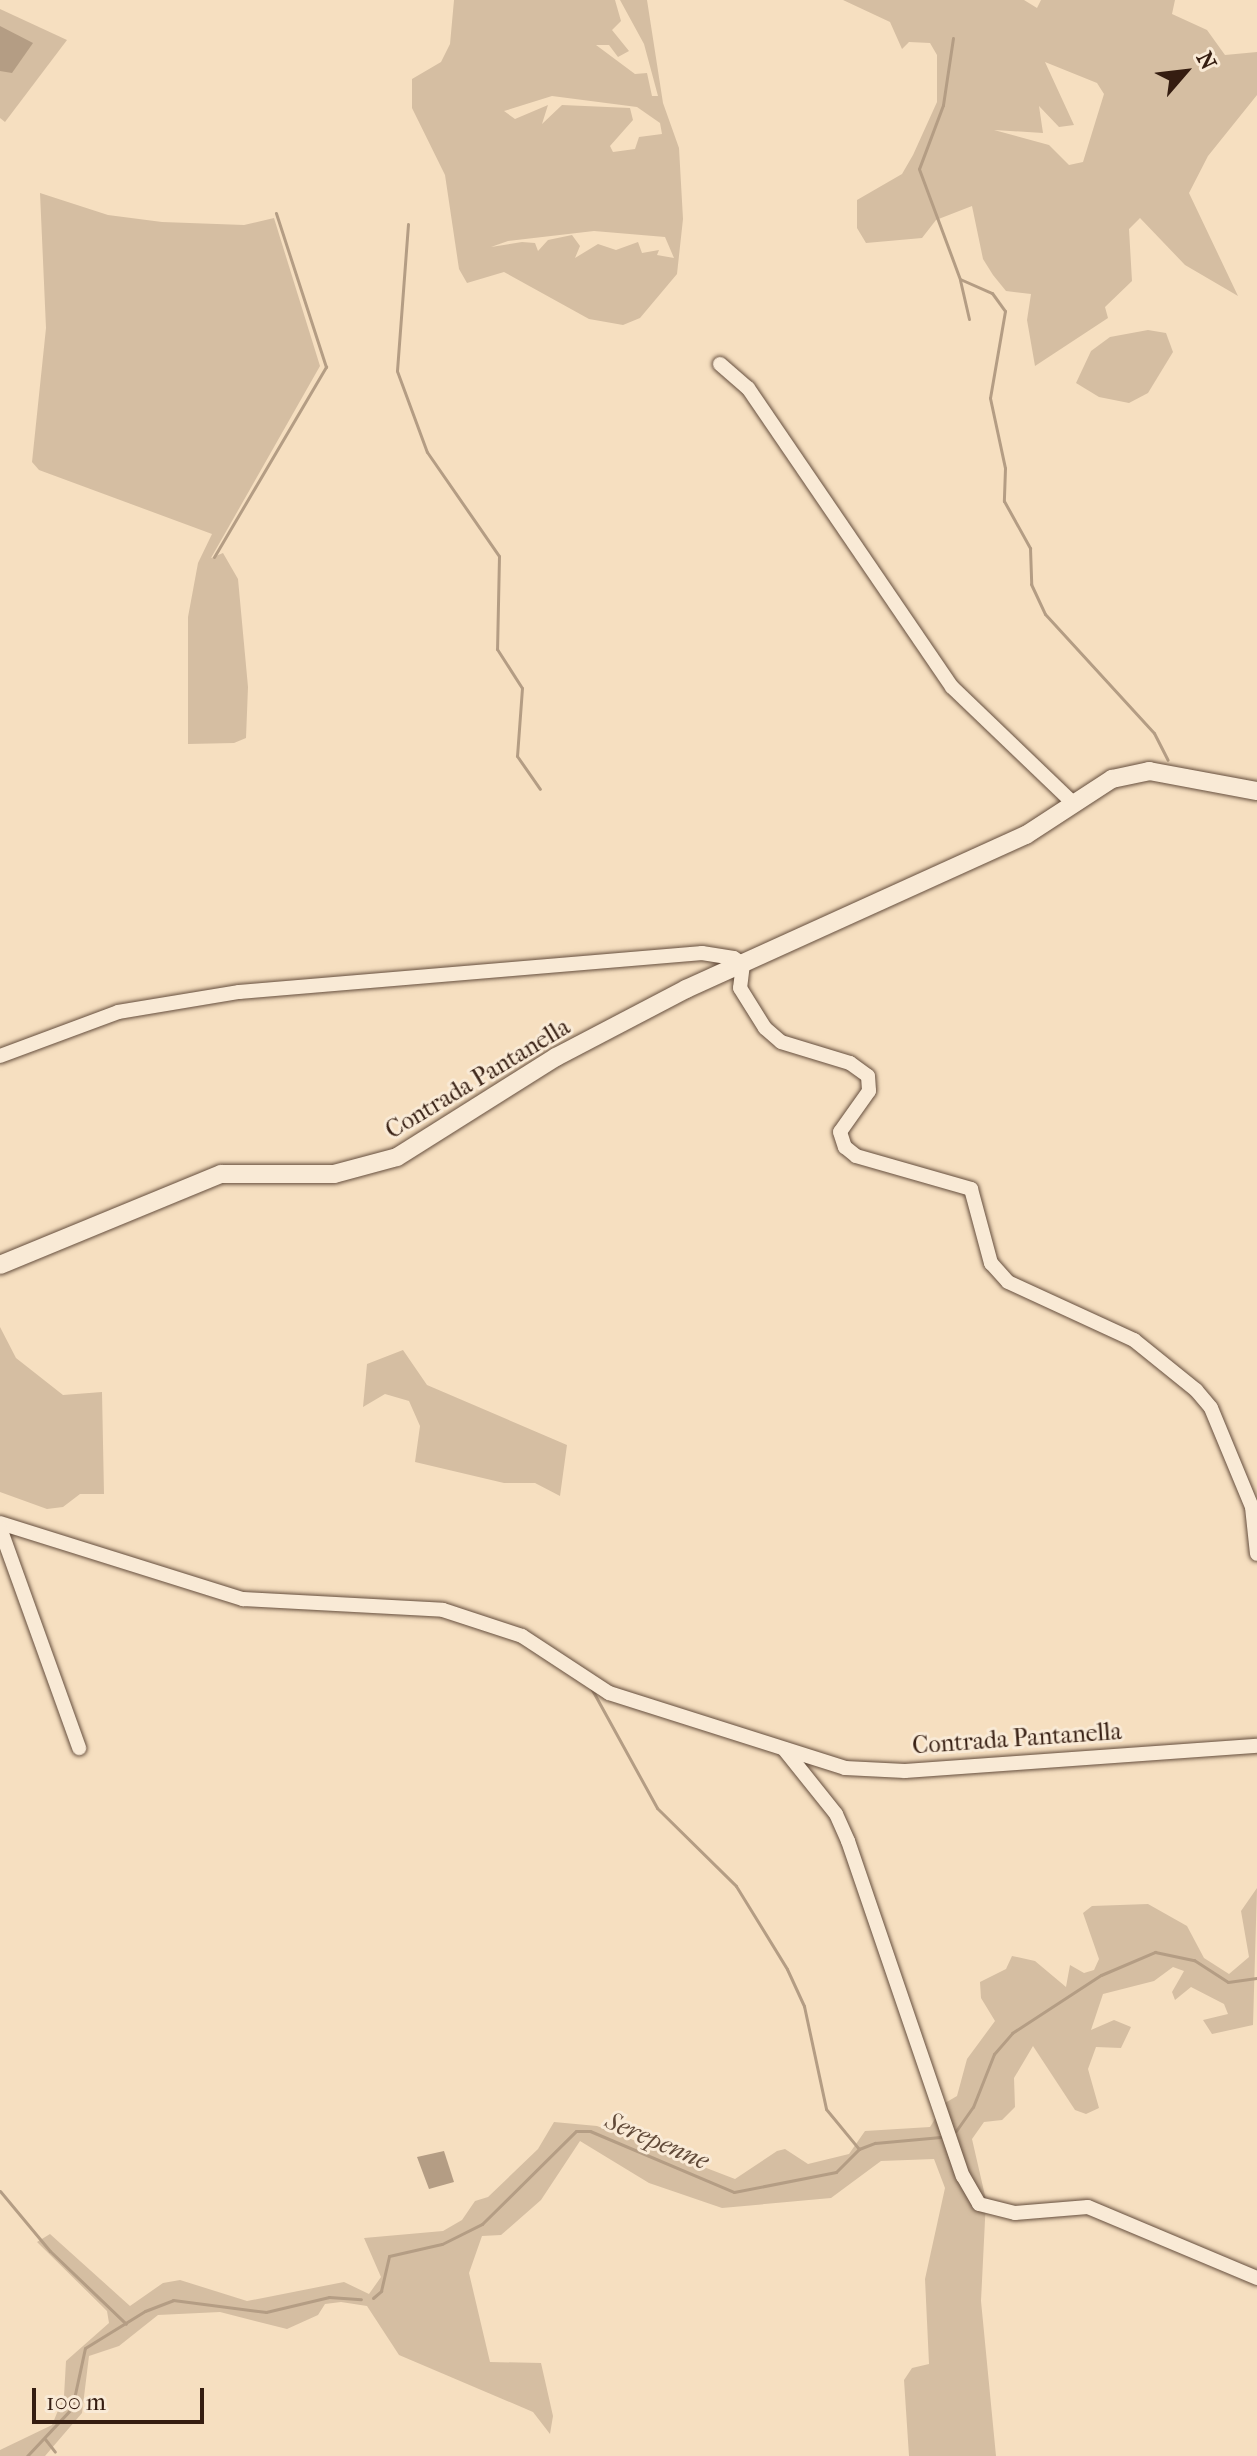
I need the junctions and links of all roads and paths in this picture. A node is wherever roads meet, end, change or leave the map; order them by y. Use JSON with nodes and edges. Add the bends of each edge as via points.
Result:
{"nodes":[{"id":1,"x":720,"y":364,"type":"dead end"},
{"id":2,"x":1257,"y":791,"type":"edge"},
{"id":3,"x":1074,"y":804,"type":"junction"},
{"id":4,"x":743,"y":964,"type":"junction"},
{"id":5,"x":0,"y":1056,"type":"edge"},
{"id":6,"x":0,"y":1265,"type":"edge"},
{"id":7,"x":0,"y":1525,"type":"edge"},
{"id":8,"x":1257,"y":1554,"type":"edge"},
{"id":9,"x":1257,"y":1746,"type":"edge"},
{"id":10,"x":79,"y":1748,"type":"dead end"},
{"id":11,"x":784,"y":1749,"type":"junction"},
{"id":12,"x":1257,"y":2278,"type":"edge"}],
"edges":[{"from":1,"to":3,"type":"street","via":[[748,388],[952,687]]},
{"from":2,"to":3,"type":"street","name":"Contrada Pantanella","via":[[1149,771],[1112,779]]},
{"from":3,"to":4,"type":"street","name":"Contrada Pantanella","via":[[1002,847]]},
{"from":4,"to":5,"type":"street","via":[[702,953],[239,992],[118,1012]]},
{"from":4,"to":6,"type":"street","name":"Contrada Pantanella","via":[[556,1057],[397,1157],[334,1174],[267,1171],[207,1178]]},
{"from":4,"to":8,"type":"street","via":[[740,988],[765,1028],[781,1042],[850,1063],[868,1076],[869,1091],[840,1132],[845,1147],[856,1156],[971,1189],[991,1263],[1008,1282],[1134,1340],[1203,1397],[1252,1507]]},
{"from":7,"to":10,"type":"street"},
{"from":7,"to":11,"type":"street","name":"Contrada Pantanella","via":[[243,1599],[443,1610],[522,1636],[609,1693]]},
{"from":9,"to":11,"type":"street","name":"Contrada Pantanella","via":[[905,1771],[845,1768]]},
{"from":11,"to":12,"type":"street","via":[[836,1814],[848,1841],[963,2176],[979,2204],[1015,2213],[1088,2207]]}]}
